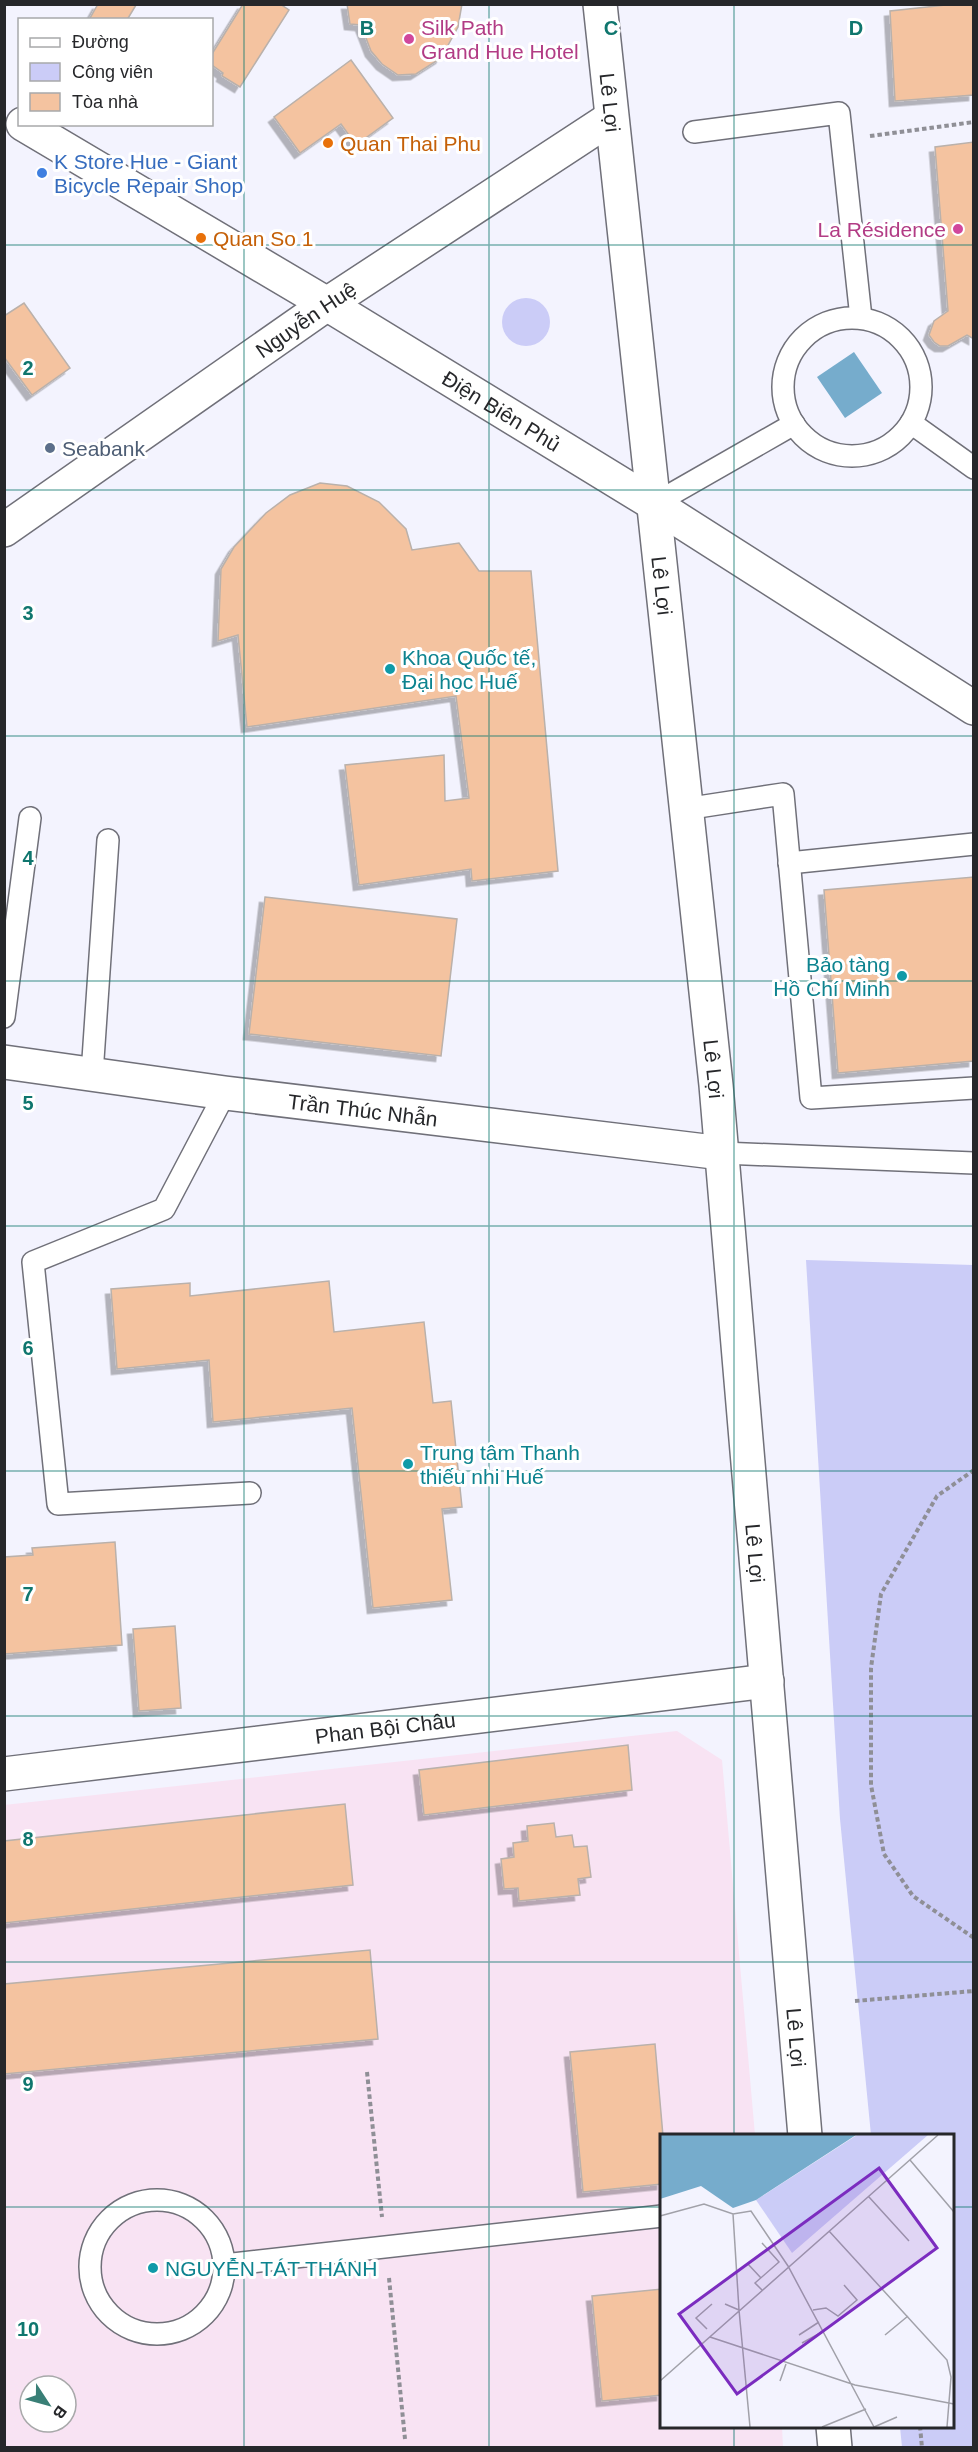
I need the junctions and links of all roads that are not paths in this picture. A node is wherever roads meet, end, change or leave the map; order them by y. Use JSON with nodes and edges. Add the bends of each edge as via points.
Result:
{"nodes":[{"id":1,"x":600,"y":4,"type":"edge"},
{"id":2,"x":4,"y":113,"type":"edge"},
{"id":3,"x":610,"y":118,"type":"junction"},
{"id":4,"x":18,"y":121,"type":"edge"},
{"id":5,"x":26,"y":126,"type":"edge"},
{"id":6,"x":694,"y":132,"type":"dead end"},
{"id":7,"x":327,"y":304,"type":"junction"},
{"id":8,"x":861,"y":318,"type":"junction"},
{"id":9,"x":910,"y":423,"type":"junction"},
{"id":10,"x":794,"y":424,"type":"junction"},
{"id":11,"x":974,"y":468,"type":"edge"},
{"id":12,"x":654,"y":504,"type":"junction"},
{"id":13,"x":4,"y":530,"type":"edge"},
{"id":14,"x":974,"y":708,"type":"edge"},
{"id":15,"x":685,"y":809,"type":"junction"},
{"id":16,"x":30,"y":818,"type":"dead end"},
{"id":17,"x":108,"y":840,"type":"dead end"},
{"id":18,"x":974,"y":844,"type":"edge"},
{"id":19,"x":789,"y":863,"type":"junction"},
{"id":20,"x":4,"y":1017,"type":"edge"},
{"id":21,"x":4,"y":1062,"type":"edge"},
{"id":22,"x":92,"y":1074,"type":"junction"},
{"id":23,"x":974,"y":1088,"type":"edge"},
{"id":24,"x":225,"y":1093,"type":"junction"},
{"id":25,"x":722,"y":1154,"type":"junction"},
{"id":26,"x":974,"y":1163,"type":"edge"},
{"id":27,"x":250,"y":1493,"type":"dead end"},
{"id":28,"x":767,"y":1681,"type":"junction"},
{"id":29,"x":4,"y":1774,"type":"edge"},
{"id":30,"x":805,"y":2134,"type":"edge"},
{"id":31,"x":660,"y":2216,"type":"edge"},
{"id":32,"x":225,"y":2265,"type":"junction"},
{"id":33,"x":833,"y":2428,"type":"edge"},
{"id":34,"x":835,"y":2448,"type":"edge"}],
"edges":[{"from":1,"to":3,"type":"main road","name":"Lê Lợi"},
{"from":2,"to":4,"type":"main road"},
{"from":3,"to":7,"type":"main road","name":"Nguyễn Huệ"},
{"from":3,"to":12,"type":"main road","name":"Lê Lợi"},
{"from":5,"to":7,"type":"main road","name":"Điện Biên Phủ"},
{"from":6,"to":8,"type":"lane","via":[[839,112]]},
{"from":7,"to":12,"type":"main road","name":"Điện Biên Phủ"},
{"from":7,"to":13,"type":"main road","name":"Nguyễn Huệ"},
{"from":8,"to":9,"type":"lane","via":[[882,324],[900,336],[913,353],[920,373],[921,395]]},
{"from":8,"to":10,"type":"lane","via":[[839,319],[818,327],[801,341],[789,360],[783,381],[785,404]]},
{"from":9,"to":10,"type":"lane","via":[[888,447],[868,455],[846,457],[826,452],[807,440]]},
{"from":9,"to":11,"type":"lane"},
{"from":10,"to":12,"type":"lane"},
{"from":12,"to":14,"type":"main road","name":"Điện Biên Phủ"},
{"from":12,"to":15,"type":"main road","name":"Lê Lợi"},
{"from":15,"to":19,"type":"lane","via":[[783,794]]},
{"from":15,"to":25,"type":"main road","name":"Lê Lợi"},
{"from":16,"to":20,"type":"lane"},
{"from":17,"to":22,"type":"lane"},
{"from":18,"to":19,"type":"lane"},
{"from":19,"to":23,"type":"lane","via":[[811,1098]]},
{"from":21,"to":22,"type":"main road","name":"Trần Thúc Nhẫn"},
{"from":22,"to":24,"type":"main road","name":"Trần Thúc Nhẫn"},
{"from":24,"to":25,"type":"main road","name":"Trần Thúc Nhẫn"},
{"from":24,"to":27,"type":"lane","via":[[164,1209],[33,1262],[58,1504]]},
{"from":25,"to":26,"type":"lane"},
{"from":25,"to":28,"type":"main road","name":"Lê Lợi"},
{"from":28,"to":29,"type":"main road","name":"Phan Bội Châu"},
{"from":28,"to":30,"type":"main road","name":"Lê Lợi"},
{"from":31,"to":32,"type":"lane"},
{"from":32,"to":32,"type":"lane","via":[[218,2239],[191,2208],[173,2201],[150,2200],[132,2204],[113,2216],[98,2235],[90,2255],[89,2277],[96,2299],[121,2325],[141,2334],[162,2335],[182,2330],[203,2317],[218,2293]]},
{"from":33,"to":34,"type":"main road"}]}
